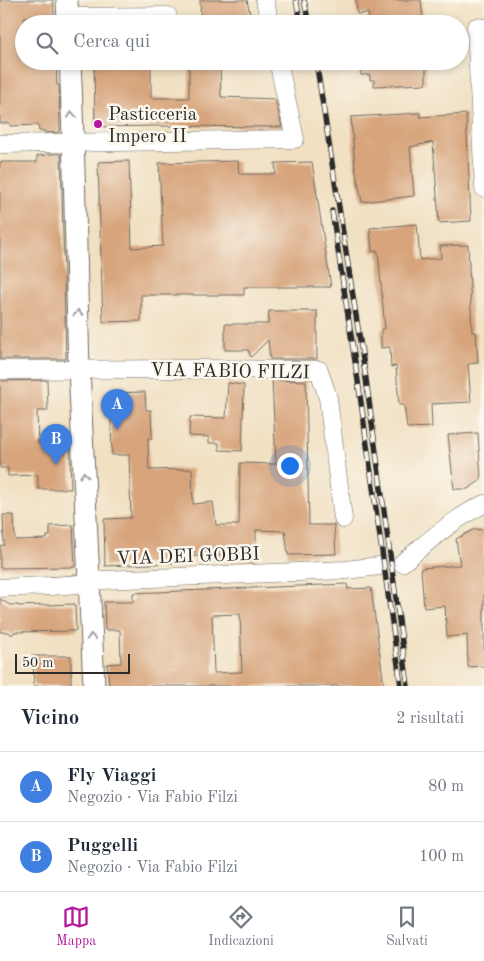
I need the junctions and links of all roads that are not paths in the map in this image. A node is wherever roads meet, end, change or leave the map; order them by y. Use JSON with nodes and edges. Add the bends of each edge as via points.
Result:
{"nodes":[{"id":1,"x":265,"y":0,"type":"edge"},
{"id":2,"x":68,"y":14,"type":"edge"},
{"id":3,"x":118,"y":15,"type":"edge"},
{"id":4,"x":268,"y":15,"type":"edge"},
{"id":5,"x":480,"y":28,"type":"edge"},
{"id":6,"x":70,"y":70,"type":"edge"},
{"id":7,"x":280,"y":70,"type":"edge"},
{"id":8,"x":74,"y":142,"type":"junction"},
{"id":9,"x":0,"y":144,"type":"edge"},
{"id":10,"x":484,"y":188,"type":"edge"},
{"id":11,"x":79,"y":369,"type":"junction"},
{"id":12,"x":0,"y":370,"type":"edge"},
{"id":13,"x":484,"y":504,"type":"edge"},
{"id":14,"x":344,"y":519,"type":"dead end"},
{"id":15,"x":402,"y":563,"type":"dead end"},
{"id":16,"x":378,"y":566,"type":"dead end"},
{"id":17,"x":88,"y":583,"type":"junction"},
{"id":18,"x":0,"y":588,"type":"edge"},
{"id":19,"x":94,"y":686,"type":"edge"}],
"edges":[{"from":1,"to":4,"type":"street"},
{"from":2,"to":3,"type":"street"},
{"from":5,"to":10,"type":"street"},
{"from":8,"to":6,"type":"street","one_way":true},
{"from":7,"to":8,"type":"street","via":[[295,139]]},
{"from":8,"to":9,"type":"street"},
{"from":11,"to":8,"type":"street","one_way":true},
{"from":11,"to":12,"type":"street"},
{"from":11,"to":14,"type":"street","name":"VIA FABIO FILZI","via":[[320,370],[328,398]]},
{"from":17,"to":11,"type":"street","one_way":true},
{"from":13,"to":15,"type":"street","via":[[444,529]]},
{"from":16,"to":17,"type":"street","name":"VIA DEI GOBBI"},
{"from":17,"to":18,"type":"street","name":"VIA DEI GOBBI"},
{"from":19,"to":17,"type":"street","one_way":true}]}
